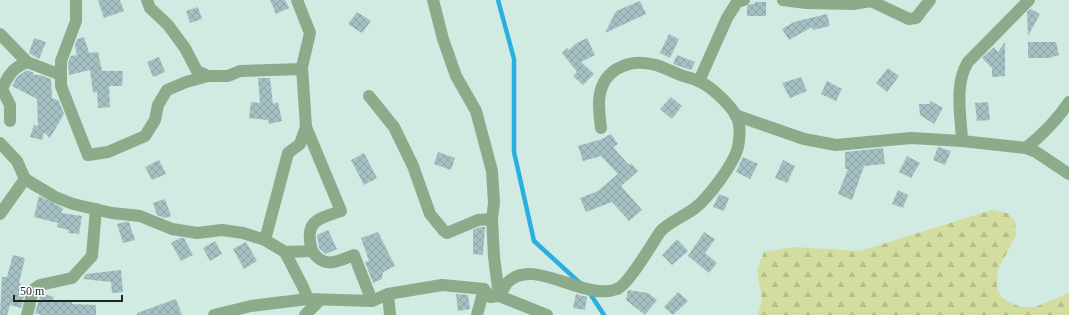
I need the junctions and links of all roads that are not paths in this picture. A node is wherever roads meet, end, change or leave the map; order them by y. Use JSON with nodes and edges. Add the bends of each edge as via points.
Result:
{"nodes":[{"id":1,"x":76,"y":0,"type":"edge"},
{"id":2,"x":147,"y":0,"type":"edge"},
{"id":3,"x":297,"y":0,"type":"edge"},
{"id":4,"x":433,"y":0,"type":"edge"},
{"id":5,"x":744,"y":0,"type":"edge"},
{"id":6,"x":783,"y":0,"type":"edge"},
{"id":7,"x":930,"y":0,"type":"edge"},
{"id":8,"x":1029,"y":0,"type":"edge"},
{"id":9,"x":871,"y":1,"type":"edge"},
{"id":10,"x":0,"y":34,"type":"edge"},
{"id":11,"x":27,"y":62,"type":"junction"},
{"id":12,"x":302,"y":69,"type":"junction"},
{"id":13,"x":61,"y":75,"type":"junction"},
{"id":14,"x":208,"y":76,"type":"junction"},
{"id":15,"x":699,"y":81,"type":"junction"},
{"id":16,"x":369,"y":96,"type":"dead end"},
{"id":17,"x":1069,"y":102,"type":"edge"},
{"id":18,"x":735,"y":115,"type":"junction"},
{"id":19,"x":10,"y":121,"type":"dead end"},
{"id":20,"x":306,"y":127,"type":"junction"},
{"id":21,"x":601,"y":128,"type":"dead end"},
{"id":22,"x":962,"y":141,"type":"junction"},
{"id":23,"x":0,"y":143,"type":"edge"},
{"id":24,"x":1026,"y":148,"type":"junction"},
{"id":25,"x":1069,"y":174,"type":"edge"},
{"id":26,"x":25,"y":179,"type":"junction"},
{"id":27,"x":96,"y":209,"type":"junction"},
{"id":28,"x":0,"y":214,"type":"edge"},
{"id":29,"x":492,"y":219,"type":"junction"},
{"id":30,"x":265,"y":240,"type":"junction"},
{"id":31,"x":312,"y":251,"type":"junction"},
{"id":32,"x":285,"y":252,"type":"junction"},
{"id":33,"x":484,"y":289,"type":"junction"},
{"id":34,"x":388,"y":294,"type":"junction"},
{"id":35,"x":499,"y":296,"type":"junction"},
{"id":36,"x":308,"y":299,"type":"junction"},
{"id":37,"x":320,"y":300,"type":"junction"},
{"id":38,"x":372,"y":301,"type":"junction"},
{"id":39,"x":27,"y":315,"type":"edge"},
{"id":40,"x":214,"y":315,"type":"edge"},
{"id":41,"x":305,"y":315,"type":"edge"},
{"id":42,"x":390,"y":315,"type":"edge"},
{"id":43,"x":477,"y":315,"type":"edge"},
{"id":44,"x":547,"y":315,"type":"edge"}],
"edges":[{"from":1,"to":13,"type":"street","via":[[76,20],[62,54]]},
{"from":2,"to":14,"type":"street","via":[[150,8],[168,25],[185,48],[197,71]]},
{"from":3,"to":12,"type":"street","via":[[310,33]]},
{"from":4,"to":29,"type":"street","via":[[456,76],[476,111],[483,134],[492,171]]},
{"from":5,"to":15,"type":"street","via":[[737,2],[727,18]]},
{"from":6,"to":9,"type":"street","via":[[845,4]]},
{"from":7,"to":9,"type":"street","via":[[916,18],[909,19]]},
{"from":8,"to":22,"type":"street","via":[[963,70],[960,91]]},
{"from":10,"to":11,"type":"street"},
{"from":11,"to":13,"type":"street"},
{"from":11,"to":19,"type":"street","via":[[16,66],[8,75],[2,89],[10,105]]},
{"from":12,"to":14,"type":"street","via":[[240,70],[228,76]]},
{"from":12,"to":20,"type":"street"},
{"from":13,"to":14,"type":"street","via":[[61,86],[88,155],[108,152],[145,136],[167,90]]},
{"from":15,"to":18,"type":"street","via":[[722,99]]},
{"from":15,"to":21,"type":"street","via":[[656,65],[637,62],[621,65],[609,76],[602,89],[599,103]]},
{"from":16,"to":29,"type":"street","via":[[394,127],[413,166],[430,214],[444,231],[447,233],[478,220]]},
{"from":17,"to":24,"type":"street","via":[[1045,132]]},
{"from":18,"to":22,"type":"street","via":[[804,139],[836,145],[911,138]]},
{"from":18,"to":35,"type":"street","via":[[740,134],[738,149],[730,167],[696,207],[662,230],[618,289],[588,290],[543,275],[524,274],[508,282]]},
{"from":20,"to":30,"type":"street","via":[[300,144],[288,153]]},
{"from":20,"to":31,"type":"street","via":[[341,211],[320,218],[311,226],[308,237]]},
{"from":22,"to":24,"type":"street"},
{"from":23,"to":26,"type":"street","via":[[17,161]]},
{"from":24,"to":25,"type":"street"},
{"from":26,"to":27,"type":"street","via":[[55,197]]},
{"from":26,"to":28,"type":"street"},
{"from":27,"to":30,"type":"street","via":[[140,216],[172,229],[197,233],[222,230]]},
{"from":27,"to":39,"type":"street","via":[[92,256],[72,278],[40,285],[33,290]]},
{"from":29,"to":35,"type":"street"},
{"from":30,"to":32,"type":"street"},
{"from":31,"to":32,"type":"street"},
{"from":31,"to":38,"type":"street","via":[[318,259],[325,262],[336,262],[354,255]]},
{"from":32,"to":36,"type":"street"},
{"from":33,"to":34,"type":"street","via":[[442,285]]},
{"from":33,"to":35,"type":"street","via":[[490,297]]},
{"from":33,"to":43,"type":"street"},
{"from":34,"to":38,"type":"street"},
{"from":34,"to":42,"type":"street"},
{"from":35,"to":44,"type":"street"},
{"from":36,"to":37,"type":"street"},
{"from":36,"to":40,"type":"street","via":[[251,306]]},
{"from":37,"to":38,"type":"street"},
{"from":37,"to":41,"type":"street"}]}
